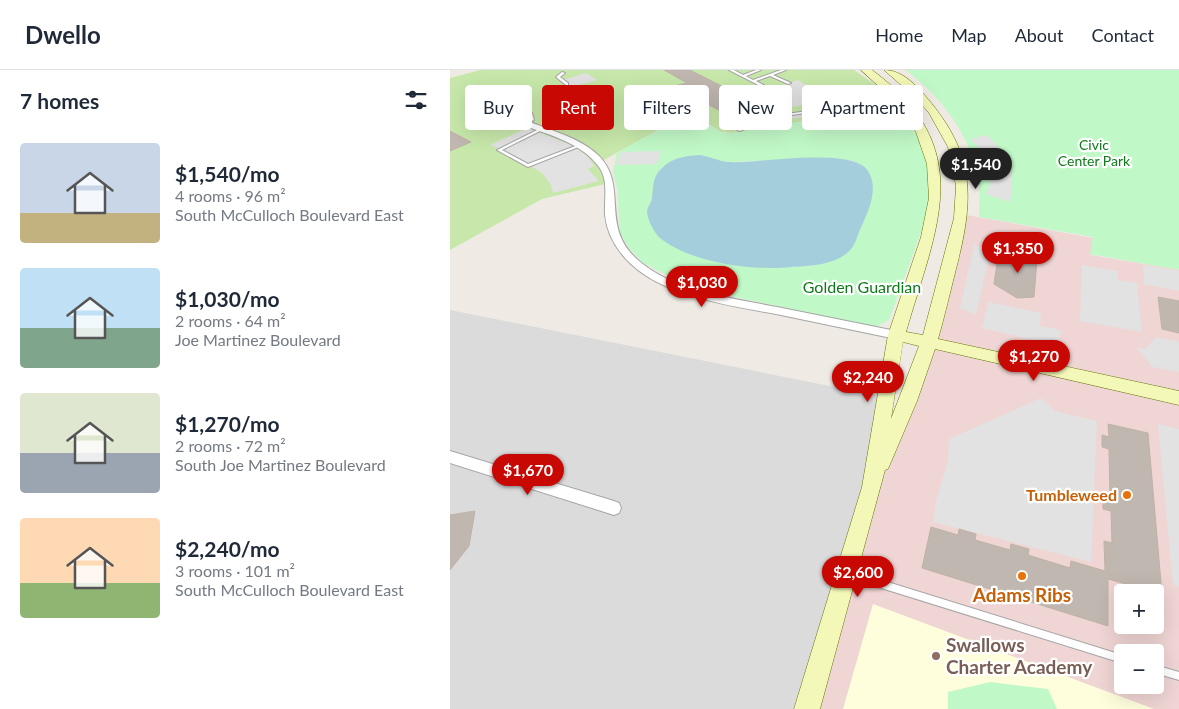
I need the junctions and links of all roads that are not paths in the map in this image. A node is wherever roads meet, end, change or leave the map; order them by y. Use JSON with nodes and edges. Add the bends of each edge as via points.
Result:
{"nodes":[{"id":1,"x":731,"y":70,"type":"edge"},
{"id":2,"x":759,"y":70,"type":"edge"},
{"id":3,"x":784,"y":70,"type":"edge"},
{"id":4,"x":866,"y":70,"type":"edge"},
{"id":5,"x":888,"y":70,"type":"edge"},
{"id":6,"x":563,"y":73,"type":"dead end"},
{"id":7,"x":770,"y":75,"type":"junction"},
{"id":8,"x":743,"y":76,"type":"junction"},
{"id":9,"x":753,"y":81,"type":"junction"},
{"id":10,"x":789,"y":83,"type":"dead end"},
{"id":11,"x":567,"y":84,"type":"dead end"},
{"id":12,"x":761,"y":85,"type":"edge"},
{"id":13,"x":886,"y":85,"type":"edge"},
{"id":14,"x":532,"y":126,"type":"edge"},
{"id":15,"x":540,"y":129,"type":"junction"},
{"id":16,"x":920,"y":130,"type":"edge"},
{"id":17,"x":579,"y":146,"type":"junction"},
{"id":18,"x":896,"y":336,"type":"junction"},
{"id":19,"x":930,"y":342,"type":"junction"},
{"id":20,"x":1179,"y":398,"type":"edge"},
{"id":21,"x":450,"y":457,"type":"edge"},
{"id":22,"x":874,"y":476,"type":"junction"},
{"id":23,"x":614,"y":508,"type":"dead end"},
{"id":24,"x":846,"y":573,"type":"junction"},
{"id":25,"x":1114,"y":657,"type":"edge"},
{"id":26,"x":1164,"y":672,"type":"edge"},
{"id":27,"x":1179,"y":676,"type":"edge"},
{"id":28,"x":807,"y":709,"type":"edge"}],
"edges":[{"from":1,"to":8,"type":"lane"},
{"from":2,"to":8,"type":"lane"},
{"from":3,"to":7,"type":"lane"},
{"from":4,"to":13,"type":"main road"},
{"from":5,"to":19,"type":"main road","via":[[918,95],[941,124],[953,146],[962,185],[958,233]]},
{"from":6,"to":11,"type":"lane","via":[[558,77]]},
{"from":7,"to":9,"type":"lane"},
{"from":7,"to":10,"type":"lane"},
{"from":8,"to":9,"type":"lane"},
{"from":9,"to":12,"type":"lane"},
{"from":14,"to":15,"type":"street"},
{"from":15,"to":17,"type":"street"},
{"from":15,"to":17,"type":"lane","via":[[499,150],[528,166]]},
{"from":16,"to":18,"type":"main road","via":[[929,147],[936,193],[929,229]]},
{"from":17,"to":18,"type":"street","via":[[600,162],[608,174],[610,218],[616,236],[628,255],[648,272],[695,293]]},
{"from":18,"to":19,"type":"main road"},
{"from":18,"to":22,"type":"main road"},
{"from":19,"to":20,"type":"main road"},
{"from":19,"to":22,"type":"main road","via":[[907,405]]},
{"from":21,"to":23,"type":"street"},
{"from":22,"to":24,"type":"main road"},
{"from":24,"to":25,"type":"lane"},
{"from":24,"to":28,"type":"main road"},
{"from":26,"to":27,"type":"lane"}]}
